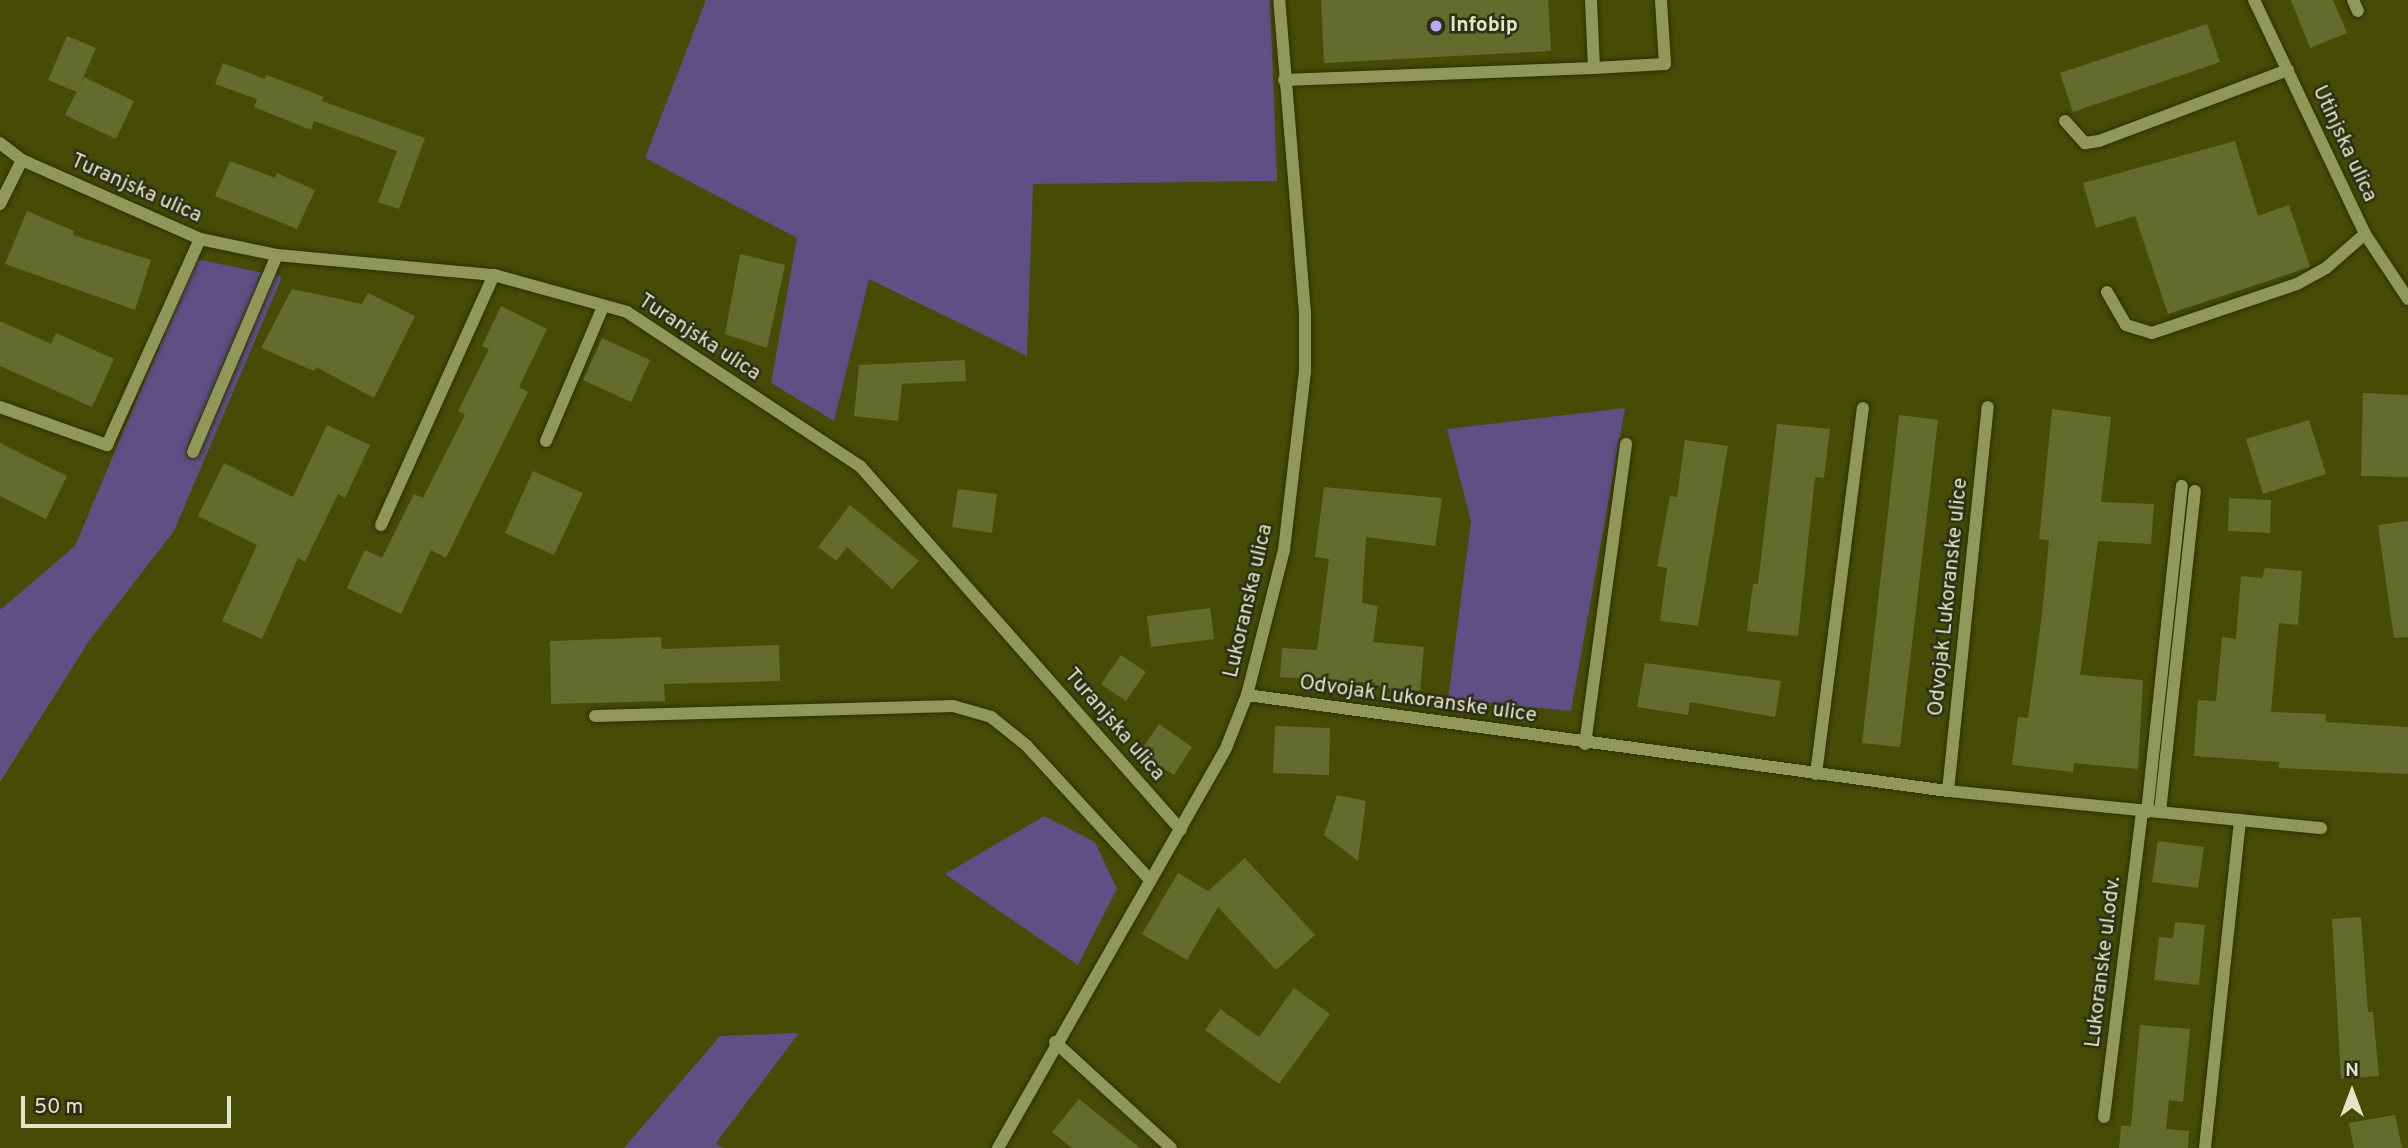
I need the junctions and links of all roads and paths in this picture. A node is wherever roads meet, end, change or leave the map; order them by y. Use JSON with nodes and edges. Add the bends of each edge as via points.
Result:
{"nodes":[{"id":1,"x":1279,"y":0,"type":"edge"},
{"id":2,"x":1591,"y":0,"type":"edge"},
{"id":3,"x":1661,"y":0,"type":"edge"},
{"id":4,"x":2254,"y":0,"type":"edge"},
{"id":5,"x":1594,"y":68,"type":"junction"},
{"id":6,"x":2288,"y":71,"type":"junction"},
{"id":7,"x":1283,"y":80,"type":"junction"},
{"id":8,"x":2065,"y":121,"type":"dead end"},
{"id":9,"x":0,"y":143,"type":"edge"},
{"id":10,"x":22,"y":160,"type":"junction"},
{"id":11,"x":0,"y":204,"type":"edge"},
{"id":12,"x":2365,"y":234,"type":"junction"},
{"id":13,"x":200,"y":239,"type":"junction"},
{"id":14,"x":277,"y":255,"type":"junction"},
{"id":15,"x":494,"y":275,"type":"junction"},
{"id":16,"x":2107,"y":292,"type":"dead end"},
{"id":17,"x":2408,"y":299,"type":"edge"},
{"id":18,"x":603,"y":307,"type":"junction"},
{"id":19,"x":0,"y":407,"type":"edge"},
{"id":20,"x":1988,"y":407,"type":"dead end"},
{"id":21,"x":1863,"y":408,"type":"dead end"},
{"id":22,"x":546,"y":441,"type":"dead end"},
{"id":23,"x":1626,"y":444,"type":"dead end"},
{"id":24,"x":193,"y":453,"type":"dead end"},
{"id":25,"x":2182,"y":486,"type":"dead end"},
{"id":26,"x":2195,"y":491,"type":"dead end"},
{"id":27,"x":380,"y":524,"type":"dead end"},
{"id":28,"x":1247,"y":695,"type":"junction"},
{"id":29,"x":596,"y":716,"type":"dead end"},
{"id":30,"x":1585,"y":744,"type":"junction"},
{"id":31,"x":1816,"y":774,"type":"junction"},
{"id":32,"x":1948,"y":791,"type":"junction"},
{"id":33,"x":2150,"y":812,"type":"junction"},
{"id":34,"x":2240,"y":820,"type":"junction"},
{"id":35,"x":2321,"y":828,"type":"dead end"},
{"id":36,"x":1181,"y":830,"type":"junction"},
{"id":37,"x":1150,"y":880,"type":"junction"},
{"id":38,"x":1055,"y":1042,"type":"junction"},
{"id":39,"x":2104,"y":1117,"type":"dead end"},
{"id":40,"x":998,"y":1148,"type":"edge"},
{"id":41,"x":1171,"y":1148,"type":"edge"},
{"id":42,"x":2206,"y":1148,"type":"edge"}],
"edges":[{"from":1,"to":7,"type":"street","name":"Lukoranska ulica"},
{"from":2,"to":5,"type":"street"},
{"from":3,"to":5,"type":"street","via":[[1665,64]]},
{"from":4,"to":6,"type":"street","name":"Utinjska ulica"},
{"from":5,"to":7,"type":"street"},
{"from":6,"to":8,"type":"street","via":[[2099,141],[2085,143]]},
{"from":6,"to":12,"type":"street","name":"Utinjska ulica"},
{"from":7,"to":28,"type":"street","name":"Lukoranska ulica","via":[[1305,313],[1305,372],[1284,550]]},
{"from":9,"to":10,"type":"street","name":"Turanjska ulica"},
{"from":10,"to":11,"type":"street"},
{"from":10,"to":13,"type":"street","name":"Turanjska ulica"},
{"from":12,"to":16,"type":"street","via":[[2326,268],[2297,284],[2152,333],[2126,325]]},
{"from":12,"to":17,"type":"street","name":"Utinjska ulica"},
{"from":13,"to":14,"type":"street","name":"Turanjska ulica"},
{"from":13,"to":19,"type":"street","via":[[107,444]]},
{"from":14,"to":15,"type":"street","name":"Turanjska ulica"},
{"from":14,"to":24,"type":"street"},
{"from":15,"to":18,"type":"street","name":"Turanjska ulica"},
{"from":15,"to":27,"type":"street"},
{"from":18,"to":22,"type":"street"},
{"from":18,"to":36,"type":"street","name":"Turanjska ulica","via":[[627,312],[860,466]]},
{"from":20,"to":32,"type":"street","name":"Odvojak Lukoranske ulice"},
{"from":21,"to":31,"type":"street"},
{"from":23,"to":30,"type":"street"},
{"from":25,"to":33,"type":"street"},
{"from":26,"to":33,"type":"street"},
{"from":28,"to":30,"type":"street","name":"Odvojak Lukoranske ulice"},
{"from":28,"to":36,"type":"street","name":"Lukoranska ulica","via":[[1226,748]]},
{"from":29,"to":37,"type":"street","via":[[953,706],[991,718],[1026,745]]},
{"from":30,"to":31,"type":"street","name":"Odvojak Lukoranske ulice"},
{"from":31,"to":32,"type":"street","name":"Odvojak Lukoranske ulice"},
{"from":32,"to":33,"type":"street","name":"Odvojak Lukoranske ulice"},
{"from":33,"to":34,"type":"street","name":"Odvojak Lukoranske ulice"},
{"from":33,"to":39,"type":"street","name":"Lukoranske ul.odv."},
{"from":34,"to":35,"type":"street","name":"Odvojak Lukoranske ulice"},
{"from":34,"to":42,"type":"street"},
{"from":36,"to":37,"type":"street","name":"Lukoranska ulica"},
{"from":37,"to":38,"type":"street","name":"Lukoranska ulica"},
{"from":38,"to":40,"type":"street","name":"Lukoranska ulica"},
{"from":38,"to":41,"type":"street"}]}
